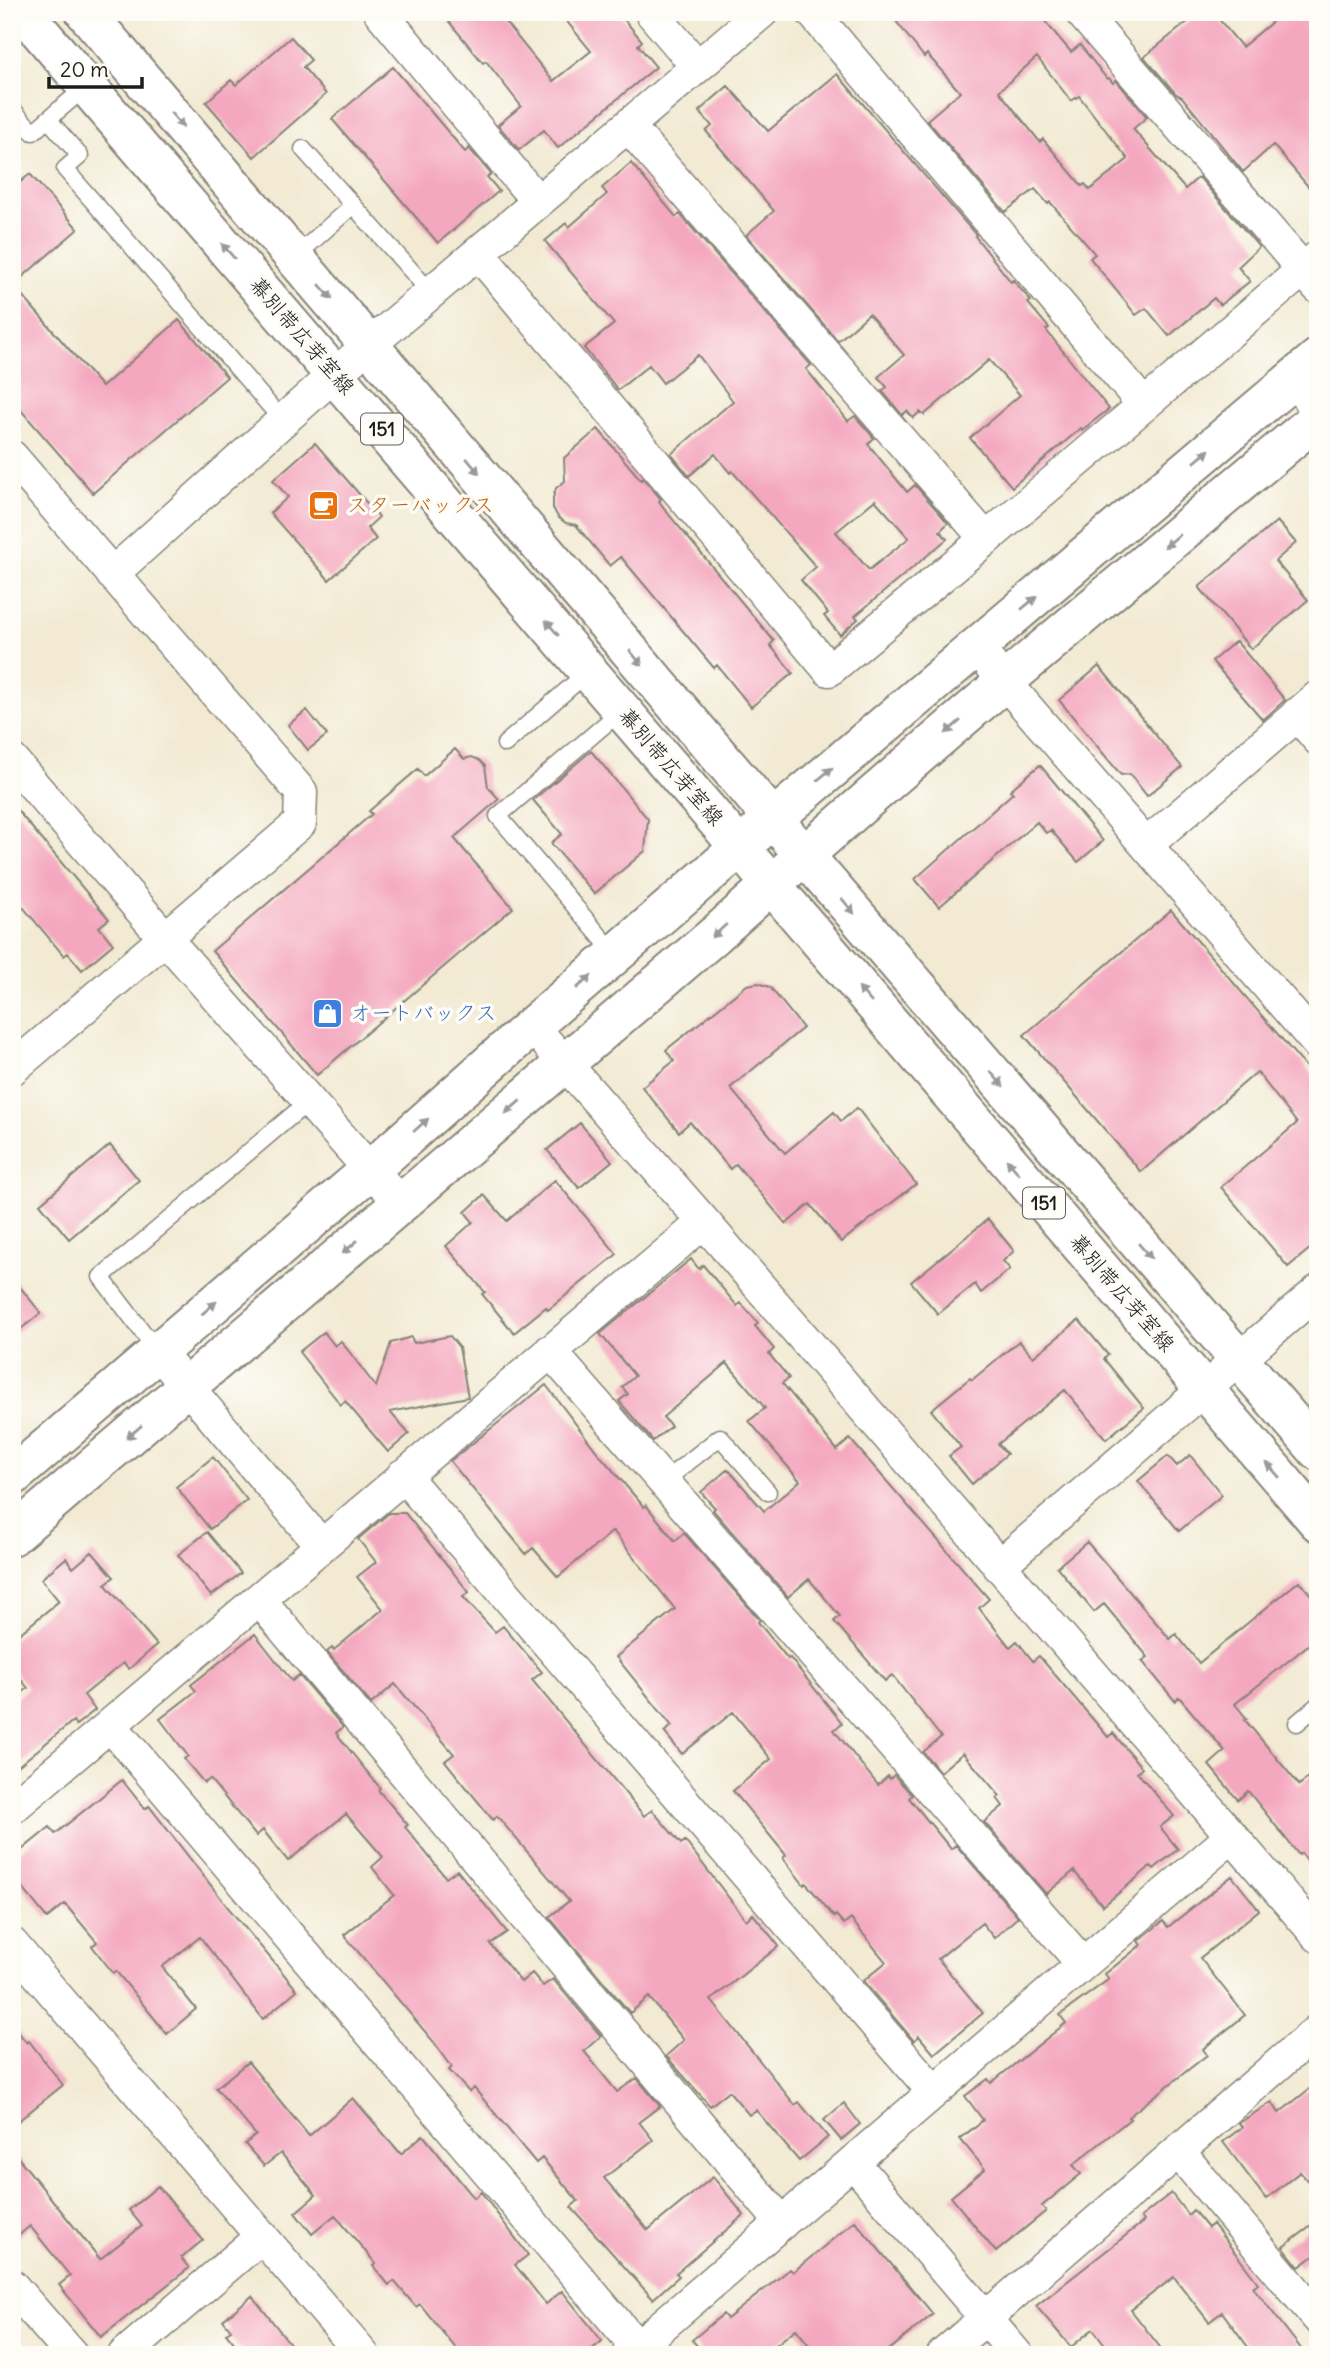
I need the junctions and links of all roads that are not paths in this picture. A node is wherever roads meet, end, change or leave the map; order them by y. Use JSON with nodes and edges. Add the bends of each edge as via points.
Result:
{"nodes":[{"id":1,"x":23,"y":12,"type":"edge"},
{"id":2,"x":85,"y":12,"type":"edge"},
{"id":3,"x":380,"y":12,"type":"edge"},
{"id":4,"x":651,"y":12,"type":"edge"},
{"id":5,"x":762,"y":12,"type":"edge"},
{"id":6,"x":812,"y":12,"type":"edge"},
{"id":7,"x":1081,"y":12,"type":"edge"},
{"id":8,"x":697,"y":66,"type":"junction"},
{"id":9,"x":87,"y":86,"type":"junction"},
{"id":10,"x":12,"y":109,"type":"edge"},
{"id":11,"x":48,"y":119,"type":"junction"},
{"id":12,"x":628,"y":126,"type":"junction"},
{"id":13,"x":303,"y":149,"type":"dead end"},
{"id":14,"x":538,"y":202,"type":"junction"},
{"id":15,"x":353,"y":205,"type":"junction"},
{"id":16,"x":478,"y":253,"type":"junction"},
{"id":17,"x":295,"y":257,"type":"junction"},
{"id":18,"x":1313,"y":271,"type":"edge"},
{"id":19,"x":431,"y":293,"type":"junction"},
{"id":20,"x":370,"y":344,"type":"junction"},
{"id":21,"x":1305,"y":369,"type":"edge"},
{"id":22,"x":335,"y":374,"type":"junction"},
{"id":23,"x":1144,"y":405,"type":"junction"},
{"id":24,"x":1318,"y":410,"type":"edge"},
{"id":25,"x":1318,"y":418,"type":"edge"},
{"id":26,"x":283,"y":421,"type":"junction"},
{"id":27,"x":12,"y":457,"type":"edge"},
{"id":28,"x":986,"y":539,"type":"junction"},
{"id":29,"x":112,"y":574,"type":"junction"},
{"id":30,"x":977,"y":647,"type":"junction"},
{"id":31,"x":589,"y":671,"type":"junction"},
{"id":32,"x":1004,"y":681,"type":"junction"},
{"id":33,"x":1307,"y":706,"type":"edge"},
{"id":34,"x":622,"y":710,"type":"junction"},
{"id":35,"x":1318,"y":739,"type":"edge"},
{"id":36,"x":505,"y":744,"type":"dead end"},
{"id":37,"x":12,"y":760,"type":"edge"},
{"id":38,"x":773,"y":818,"type":"junction"},
{"id":39,"x":1146,"y":845,"type":"junction"},
{"id":40,"x":740,"y":847,"type":"junction"},
{"id":41,"x":804,"y":854,"type":"junction"},
{"id":42,"x":770,"y":885,"type":"junction"},
{"id":43,"x":165,"y":938,"type":"junction"},
{"id":44,"x":616,"y":954,"type":"junction"},
{"id":45,"x":532,"y":1026,"type":"junction"},
{"id":46,"x":1318,"y":1044,"type":"edge"},
{"id":47,"x":16,"y":1058,"type":"edge"},
{"id":48,"x":565,"y":1063,"type":"junction"},
{"id":49,"x":309,"y":1101,"type":"junction"},
{"id":50,"x":370,"y":1170,"type":"junction"},
{"id":51,"x":402,"y":1203,"type":"junction"},
{"id":52,"x":704,"y":1222,"type":"junction"},
{"id":53,"x":1318,"y":1291,"type":"edge"},
{"id":54,"x":158,"y":1352,"type":"junction"},
{"id":55,"x":550,"y":1352,"type":"junction"},
{"id":56,"x":1238,"y":1359,"type":"junction"},
{"id":57,"x":186,"y":1387,"type":"junction"},
{"id":58,"x":1205,"y":1389,"type":"junction"},
{"id":59,"x":1318,"y":1451,"type":"edge"},
{"id":60,"x":403,"y":1475,"type":"junction"},
{"id":61,"x":12,"y":1477,"type":"edge"},
{"id":62,"x":663,"y":1482,"type":"junction"},
{"id":63,"x":768,"y":1492,"type":"dead end"},
{"id":64,"x":1318,"y":1522,"type":"edge"},
{"id":65,"x":12,"y":1536,"type":"edge"},
{"id":66,"x":321,"y":1545,"type":"junction"},
{"id":67,"x":999,"y":1566,"type":"junction"},
{"id":68,"x":259,"y":1599,"type":"junction"},
{"id":69,"x":1318,"y":1705,"type":"edge"},
{"id":70,"x":1297,"y":1723,"type":"dead end"},
{"id":71,"x":111,"y":1726,"type":"junction"},
{"id":72,"x":12,"y":1808,"type":"edge"},
{"id":73,"x":1232,"y":1836,"type":"junction"},
{"id":74,"x":1313,"y":1921,"type":"edge"},
{"id":75,"x":12,"y":1944,"type":"edge"},
{"id":76,"x":1083,"y":1964,"type":"junction"},
{"id":77,"x":1318,"y":2030,"type":"edge"},
{"id":78,"x":934,"y":2092,"type":"junction"},
{"id":79,"x":1178,"y":2151,"type":"junction"},
{"id":80,"x":853,"y":2162,"type":"junction"},
{"id":81,"x":782,"y":2222,"type":"junction"},
{"id":82,"x":262,"y":2236,"type":"junction"},
{"id":83,"x":12,"y":2286,"type":"edge"},
{"id":84,"x":986,"y":2318,"type":"junction"},
{"id":85,"x":1318,"y":2318,"type":"edge"},
{"id":86,"x":633,"y":2351,"type":"edge"},
{"id":87,"x":72,"y":2355,"type":"edge"},
{"id":88,"x":124,"y":2355,"type":"edge"},
{"id":89,"x":363,"y":2355,"type":"edge"},
{"id":90,"x":943,"y":2355,"type":"edge"},
{"id":91,"x":1017,"y":2355,"type":"edge"}],
"edges":[{"from":1,"to":9,"type":"main road","name":"幕別帯広芽室線","number":"151"},
{"from":2,"to":17,"type":"main road","name":"幕別帯広芽室線","number":"151","one_way":true},
{"from":3,"to":14,"type":"street"},
{"from":4,"to":8,"type":"street"},
{"from":5,"to":8,"type":"street"},
{"from":6,"to":23,"type":"street"},
{"from":7,"to":18,"type":"street"},
{"from":8,"to":12,"type":"street"},
{"from":9,"to":11,"type":"lane"},
{"from":22,"to":9,"type":"main road","name":"幕別帯広芽室線","number":"151","one_way":true},
{"from":10,"to":11,"type":"lane","via":[[33,132]]},
{"from":11,"to":26,"type":"lane","via":[[80,156],[65,169]]},
{"from":12,"to":14,"type":"street"},
{"from":12,"to":28,"type":"street"},
{"from":13,"to":15,"type":"lane"},
{"from":14,"to":16,"type":"street"},
{"from":15,"to":17,"type":"lane"},
{"from":15,"to":19,"type":"lane"},
{"from":16,"to":19,"type":"street"},
{"from":16,"to":28,"type":"street","via":[[829,670]]},
{"from":17,"to":20,"type":"main road","name":"幕別帯広芽室線","number":"151","one_way":true},
{"from":18,"to":23,"type":"street"},
{"from":19,"to":20,"type":"street"},
{"from":20,"to":22,"type":"street"},
{"from":20,"to":38,"type":"main road","name":"幕別帯広芽室線","number":"151","one_way":true},
{"from":21,"to":24,"type":"street"},
{"from":30,"to":21,"type":"main road","one_way":true},
{"from":22,"to":26,"type":"street"},
{"from":31,"to":22,"type":"main road","name":"幕別帯広芽室線","number":"151","one_way":true},
{"from":23,"to":28,"type":"street"},
{"from":25,"to":32,"type":"main road","one_way":true},
{"from":26,"to":29,"type":"street"},
{"from":27,"to":29,"type":"street"},
{"from":29,"to":43,"type":"street","via":[[301,792],[300,823]]},
{"from":30,"to":32,"type":"street"},
{"from":38,"to":30,"type":"main road","one_way":true},
{"from":31,"to":34,"type":"main road","name":"幕別帯広芽室線","number":"151"},
{"from":31,"to":36,"type":"lane"},
{"from":32,"to":39,"type":"street"},
{"from":32,"to":41,"type":"main road","one_way":true},
{"from":33,"to":35,"type":"street"},
{"from":33,"to":39,"type":"street"},
{"from":34,"to":40,"type":"main road","name":"幕別帯広芽室線","number":"151"},
{"from":34,"to":44,"type":"lane","via":[[498,816]]},
{"from":37,"to":43,"type":"street"},
{"from":38,"to":40,"type":"main road"},
{"from":38,"to":41,"type":"main road","name":"幕別帯広芽室線","number":"151"},
{"from":39,"to":46,"type":"street"},
{"from":40,"to":42,"type":"main road","name":"幕別帯広芽室線","number":"151"},
{"from":40,"to":44,"type":"main road"},
{"from":41,"to":42,"type":"main road"},
{"from":41,"to":56,"type":"main road","name":"幕別帯広芽室線","number":"151","one_way":true},
{"from":42,"to":48,"type":"main road","one_way":true},
{"from":58,"to":42,"type":"main road","name":"幕別帯広芽室線","number":"151","one_way":true},
{"from":43,"to":47,"type":"street"},
{"from":43,"to":49,"type":"street"},
{"from":45,"to":44,"type":"main road","one_way":true},
{"from":45,"to":48,"type":"street"},
{"from":50,"to":45,"type":"main road","one_way":true},
{"from":48,"to":51,"type":"main road","one_way":true},
{"from":48,"to":52,"type":"street"},
{"from":49,"to":50,"type":"street"},
{"from":49,"to":54,"type":"lane","via":[[101,1277]]},
{"from":50,"to":51,"type":"street"},
{"from":54,"to":50,"type":"main road","one_way":true},
{"from":51,"to":57,"type":"main road","one_way":true},
{"from":52,"to":55,"type":"street"},
{"from":52,"to":67,"type":"street"},
{"from":53,"to":56,"type":"street"},
{"from":54,"to":57,"type":"street"},
{"from":54,"to":61,"type":"main road"},
{"from":55,"to":60,"type":"street"},
{"from":55,"to":62,"type":"street"},
{"from":56,"to":58,"type":"street"},
{"from":56,"to":59,"type":"main road","name":"幕別帯広芽室線","number":"151"},
{"from":57,"to":65,"type":"main road","one_way":true},
{"from":57,"to":66,"type":"street"},
{"from":64,"to":58,"type":"main road","name":"幕別帯広芽室線","number":"151","one_way":true},
{"from":58,"to":67,"type":"street"},
{"from":60,"to":66,"type":"street"},
{"from":60,"to":78,"type":"street"},
{"from":62,"to":63,"type":"lane","via":[[720,1437]]},
{"from":62,"to":76,"type":"street"},
{"from":66,"to":68,"type":"street"},
{"from":67,"to":73,"type":"street"},
{"from":68,"to":71,"type":"street"},
{"from":68,"to":81,"type":"street"},
{"from":69,"to":70,"type":"lane"},
{"from":71,"to":72,"type":"street"},
{"from":71,"to":86,"type":"street"},
{"from":73,"to":74,"type":"street"},
{"from":73,"to":76,"type":"street"},
{"from":75,"to":82,"type":"street"},
{"from":76,"to":78,"type":"street"},
{"from":77,"to":79,"type":"street"},
{"from":78,"to":80,"type":"street"},
{"from":79,"to":84,"type":"street"},
{"from":79,"to":85,"type":"street"},
{"from":80,"to":81,"type":"street"},
{"from":80,"to":84,"type":"street"},
{"from":81,"to":86,"type":"street"},
{"from":82,"to":88,"type":"street"},
{"from":82,"to":89,"type":"street"},
{"from":83,"to":87,"type":"street"},
{"from":84,"to":90,"type":"street"},
{"from":84,"to":91,"type":"street"}]}
